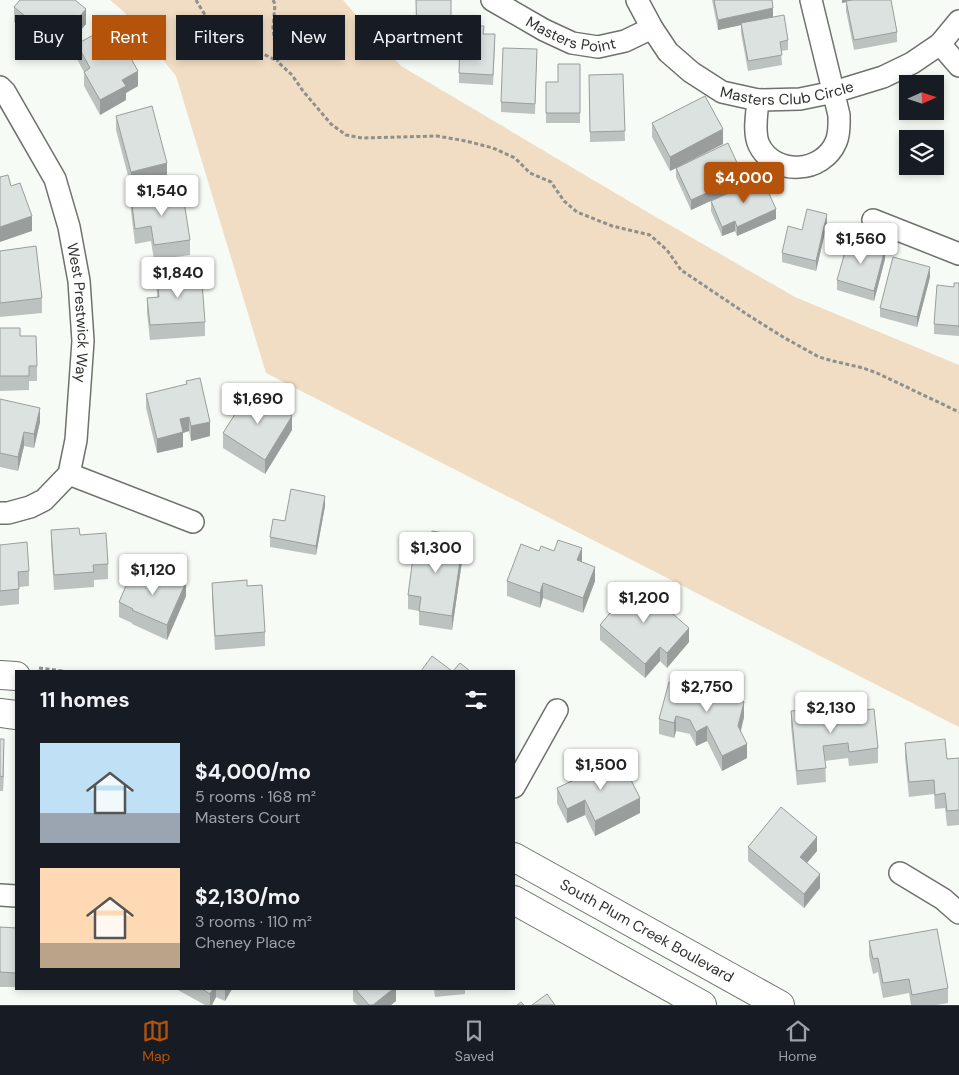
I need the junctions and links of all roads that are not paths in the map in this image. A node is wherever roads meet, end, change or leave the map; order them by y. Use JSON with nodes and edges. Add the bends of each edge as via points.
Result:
{"nodes":[{"id":1,"x":492,"y":0,"type":"edge"},
{"id":2,"x":637,"y":0,"type":"edge"},
{"id":3,"x":811,"y":0,"type":"edge"},
{"id":4,"x":959,"y":21,"type":"edge"},
{"id":5,"x":652,"y":28,"type":"junction"},
{"id":6,"x":940,"y":44,"type":"junction"},
{"id":7,"x":959,"y":66,"type":"edge"},
{"id":8,"x":0,"y":87,"type":"edge"},
{"id":9,"x":834,"y":92,"type":"junction"},
{"id":10,"x":758,"y":100,"type":"junction"},
{"id":11,"x":873,"y":220,"type":"dead end"},
{"id":12,"x":959,"y":254,"type":"edge"},
{"id":13,"x":69,"y":474,"type":"junction"},
{"id":14,"x":0,"y":513,"type":"edge"},
{"id":15,"x":193,"y":522,"type":"dead end"},
{"id":16,"x":0,"y":675,"type":"edge"},
{"id":17,"x":15,"y":676,"type":"edge"},
{"id":18,"x":557,"y":710,"type":"dead end"},
{"id":19,"x":0,"y":714,"type":"edge"},
{"id":20,"x":15,"y":715,"type":"edge"},
{"id":21,"x":515,"y":785,"type":"edge"},
{"id":22,"x":515,"y":858,"type":"edge"},
{"id":23,"x":900,"y":872,"type":"dead end"},
{"id":24,"x":0,"y":895,"type":"edge"},
{"id":25,"x":15,"y":896,"type":"edge"},
{"id":26,"x":515,"y":901,"type":"edge"},
{"id":27,"x":959,"y":913,"type":"edge"},
{"id":28,"x":776,"y":1004,"type":"edge"},
{"id":29,"x":702,"y":1005,"type":"edge"}],
"edges":[{"from":1,"to":5,"type":"street","name":"Masters Point","via":[[572,43],[598,47],[624,41]]},
{"from":2,"to":5,"type":"street","name":"Masters Club Circle"},
{"from":3,"to":9,"type":"street"},
{"from":4,"to":6,"type":"street","name":"Masters Club Circle"},
{"from":5,"to":10,"type":"street","name":"Masters Club Circle","via":[[668,52],[699,77],[722,92]]},
{"from":6,"to":7,"type":"street"},
{"from":6,"to":9,"type":"street","name":"Masters Club Circle","via":[[883,77]]},
{"from":8,"to":13,"type":"street","name":"West Prestwick Way","via":[[55,179],[79,281],[83,342],[76,440]]},
{"from":9,"to":10,"type":"street","name":"Masters Club Circle","via":[[800,99]]},
{"from":9,"to":10,"type":"street","via":[[839,115],[836,142],[826,156],[813,165],[796,168],[779,165],[767,157],[759,145]]},
{"from":11,"to":12,"type":"street"},
{"from":13,"to":14,"type":"street","via":[[44,500],[30,507]]},
{"from":13,"to":15,"type":"street"},
{"from":16,"to":17,"type":"street"},
{"from":18,"to":21,"type":"street"},
{"from":19,"to":20,"type":"street"},
{"from":22,"to":28,"type":"street","name":"South Plum Creek Boulevard"},
{"from":23,"to":27,"type":"street"},
{"from":24,"to":25,"type":"street"},
{"from":26,"to":29,"type":"street"}]}
